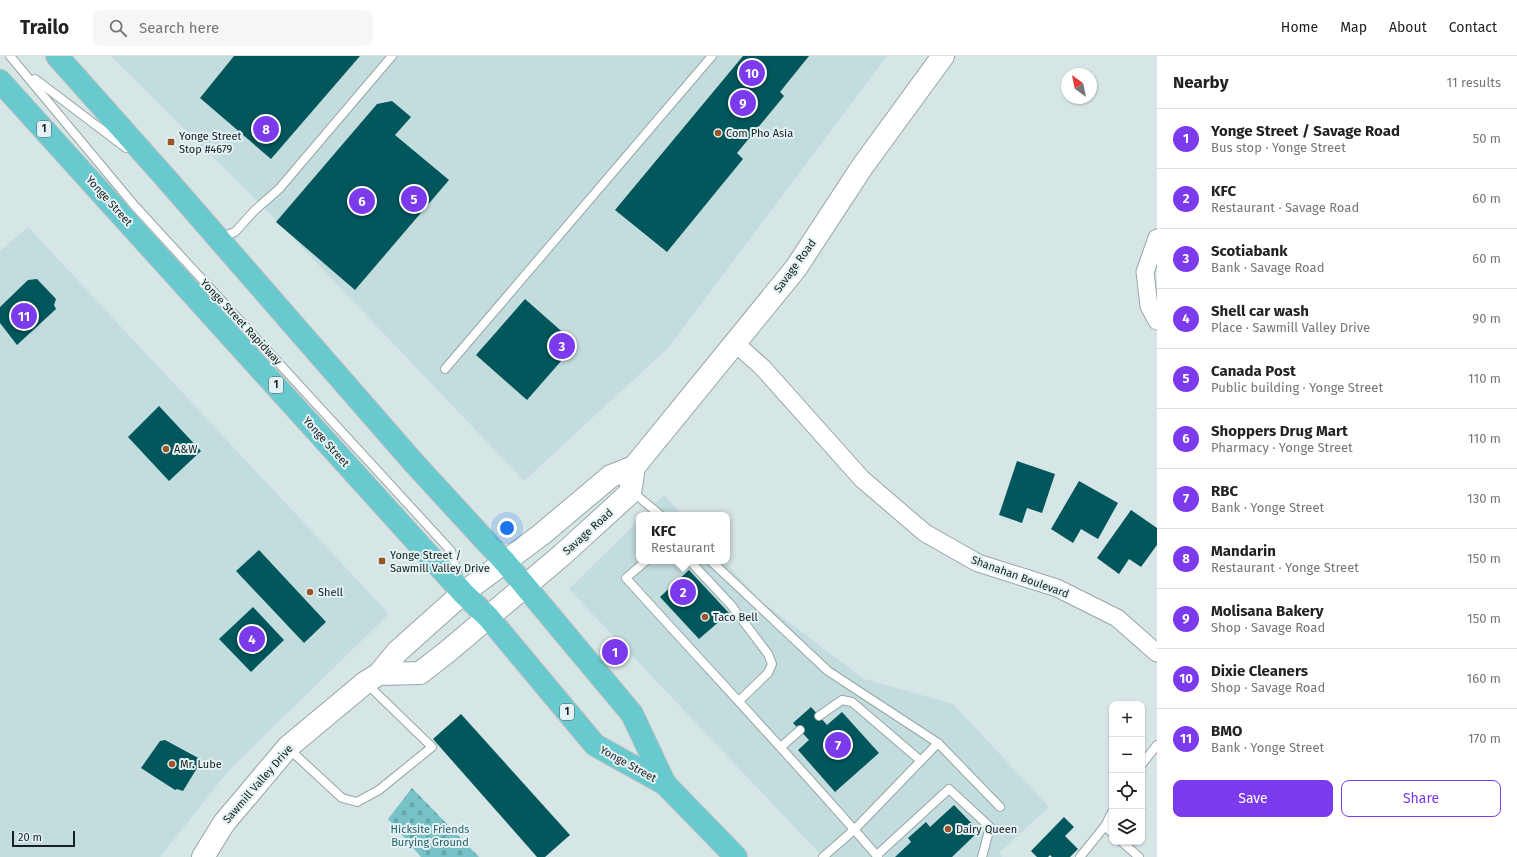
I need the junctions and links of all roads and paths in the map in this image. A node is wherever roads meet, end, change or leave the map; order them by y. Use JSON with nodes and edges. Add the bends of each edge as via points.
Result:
{"nodes":[{"id":1,"x":10,"y":56,"type":"edge"},
{"id":2,"x":58,"y":56,"type":"edge"},
{"id":3,"x":392,"y":56,"type":"edge"},
{"id":4,"x":712,"y":56,"type":"edge"},
{"id":5,"x":943,"y":56,"type":"edge"},
{"id":6,"x":24,"y":72,"type":"junction"},
{"id":7,"x":0,"y":81,"type":"edge"},
{"id":8,"x":163,"y":175,"type":"junction"},
{"id":9,"x":218,"y":238,"type":"junction"},
{"id":10,"x":1157,"y":238,"type":"edge"},
{"id":11,"x":1157,"y":321,"type":"edge"},
{"id":12,"x":735,"y":344,"type":"junction"},
{"id":13,"x":445,"y":370,"type":"dead end"},
{"id":14,"x":634,"y":468,"type":"junction"},
{"id":15,"x":630,"y":493,"type":"junction"},
{"id":16,"x":656,"y":512,"type":"edge"},
{"id":17,"x":505,"y":562,"type":"junction"},
{"id":18,"x":642,"y":564,"type":"edge"},
{"id":19,"x":693,"y":564,"type":"edge"},
{"id":20,"x":714,"y":564,"type":"edge"},
{"id":21,"x":525,"y":586,"type":"junction"},
{"id":22,"x":463,"y":593,"type":"junction"},
{"id":23,"x":488,"y":617,"type":"junction"},
{"id":24,"x":1157,"y":653,"type":"edge"},
{"id":25,"x":372,"y":678,"type":"junction"},
{"id":26,"x":739,"y":701,"type":"junction"},
{"id":27,"x":819,"y":716,"type":"dead end"},
{"id":28,"x":800,"y":730,"type":"dead end"},
{"id":29,"x":938,"y":743,"type":"junction"},
{"id":30,"x":1157,"y":745,"type":"edge"},
{"id":31,"x":288,"y":747,"type":"junction"},
{"id":32,"x":781,"y":747,"type":"junction"},
{"id":33,"x":1145,"y":760,"type":"edge"},
{"id":34,"x":920,"y":761,"type":"junction"},
{"id":35,"x":666,"y":784,"type":"junction"},
{"id":36,"x":1000,"y":807,"type":"dead end"},
{"id":37,"x":1109,"y":818,"type":"edge"},
{"id":38,"x":1105,"y":826,"type":"junction"},
{"id":39,"x":1109,"y":829,"type":"edge"},
{"id":40,"x":855,"y":830,"type":"junction"},
{"id":41,"x":1125,"y":845,"type":"edge"},
{"id":42,"x":877,"y":856,"type":"edge"},
{"id":43,"x":203,"y":857,"type":"edge"},
{"id":44,"x":736,"y":857,"type":"edge"},
{"id":45,"x":823,"y":857,"type":"edge"},
{"id":46,"x":982,"y":857,"type":"edge"},
{"id":47,"x":1080,"y":857,"type":"edge"},
{"id":48,"x":1139,"y":857,"type":"edge"}],
"edges":[{"from":1,"to":6,"type":"lane","name":"Yonge Street Rapidway"},
{"from":2,"to":8,"type":"main road","name":"Yonge Street","number":"1"},
{"from":3,"to":9,"type":"lane","via":[[279,190],[255,210],[235,232]]},
{"from":4,"to":13,"type":"lane"},
{"from":5,"to":12,"type":"street","name":"Savage Road","via":[[862,167],[796,268]]},
{"from":6,"to":8,"type":"lane","name":"Yonge Street Rapidway"},
{"from":6,"to":22,"type":"lane","name":"Yonge Street Rapidway","via":[[134,205],[451,551]]},
{"from":7,"to":22,"type":"main road","name":"Yonge Street","number":"1"},
{"from":8,"to":9,"type":"main road","name":"Yonge Street","number":"1"},
{"from":9,"to":17,"type":"main road","name":"Yonge Street","number":"1","via":[[414,463]]},
{"from":10,"to":11,"type":"street","via":[[1145,272],[1149,306]]},
{"from":12,"to":14,"type":"street","name":"Savage Road"},
{"from":12,"to":24,"type":"street","name":"Shanahan Boulevard","via":[[762,367],[862,479],[925,533],[978,563],[1057,588],[1117,618]]},
{"from":14,"to":15,"type":"street"},
{"from":14,"to":17,"type":"street","via":[[611,476]]},
{"from":15,"to":16,"type":"lane"},
{"from":15,"to":21,"type":"street","name":"Savage Road"},
{"from":17,"to":21,"type":"main road","name":"Yonge Street","number":"1"},
{"from":17,"to":22,"type":"street","name":"Sawmill Valley Drive"},
{"from":18,"to":26,"type":"lane","via":[[626,578]]},
{"from":19,"to":26,"type":"lane","via":[[731,605],[768,654],[772,664],[768,673]]},
{"from":20,"to":29,"type":"lane","via":[[828,671]]},
{"from":21,"to":23,"type":"street"},
{"from":21,"to":35,"type":"main road","name":"Yonge Street","number":"1","via":[[632,714]]},
{"from":22,"to":23,"type":"main road","name":"Yonge Street","number":"1"},
{"from":22,"to":25,"type":"street","name":"Sawmill Valley Drive"},
{"from":23,"to":25,"type":"street","via":[[420,673]]},
{"from":23,"to":35,"type":"main road","name":"Yonge Street","number":"1","via":[[595,745]]},
{"from":25,"to":31,"type":"street","name":"Sawmill Valley Drive"},
{"from":25,"to":31,"type":"lane","via":[[432,747],[379,790],[357,802],[342,798]]},
{"from":26,"to":32,"type":"lane"},
{"from":27,"to":34,"type":"lane","via":[[842,700],[852,702]]},
{"from":28,"to":32,"type":"lane"},
{"from":29,"to":34,"type":"lane"},
{"from":29,"to":36,"type":"lane"},
{"from":30,"to":33,"type":"lane"},
{"from":31,"to":43,"type":"street","name":"Sawmill Valley Drive","via":[[224,823]]},
{"from":32,"to":40,"type":"lane"},
{"from":34,"to":40,"type":"lane"},
{"from":35,"to":44,"type":"main road","name":"Yonge Street","number":"1"},
{"from":37,"to":38,"type":"lane"},
{"from":38,"to":39,"type":"lane"},
{"from":38,"to":47,"type":"lane"},
{"from":40,"to":42,"type":"lane"},
{"from":40,"to":45,"type":"lane"},
{"from":41,"to":48,"type":"lane"},
{"from":42,"to":46,"type":"lane","via":[[949,789],[990,827]]}]}
